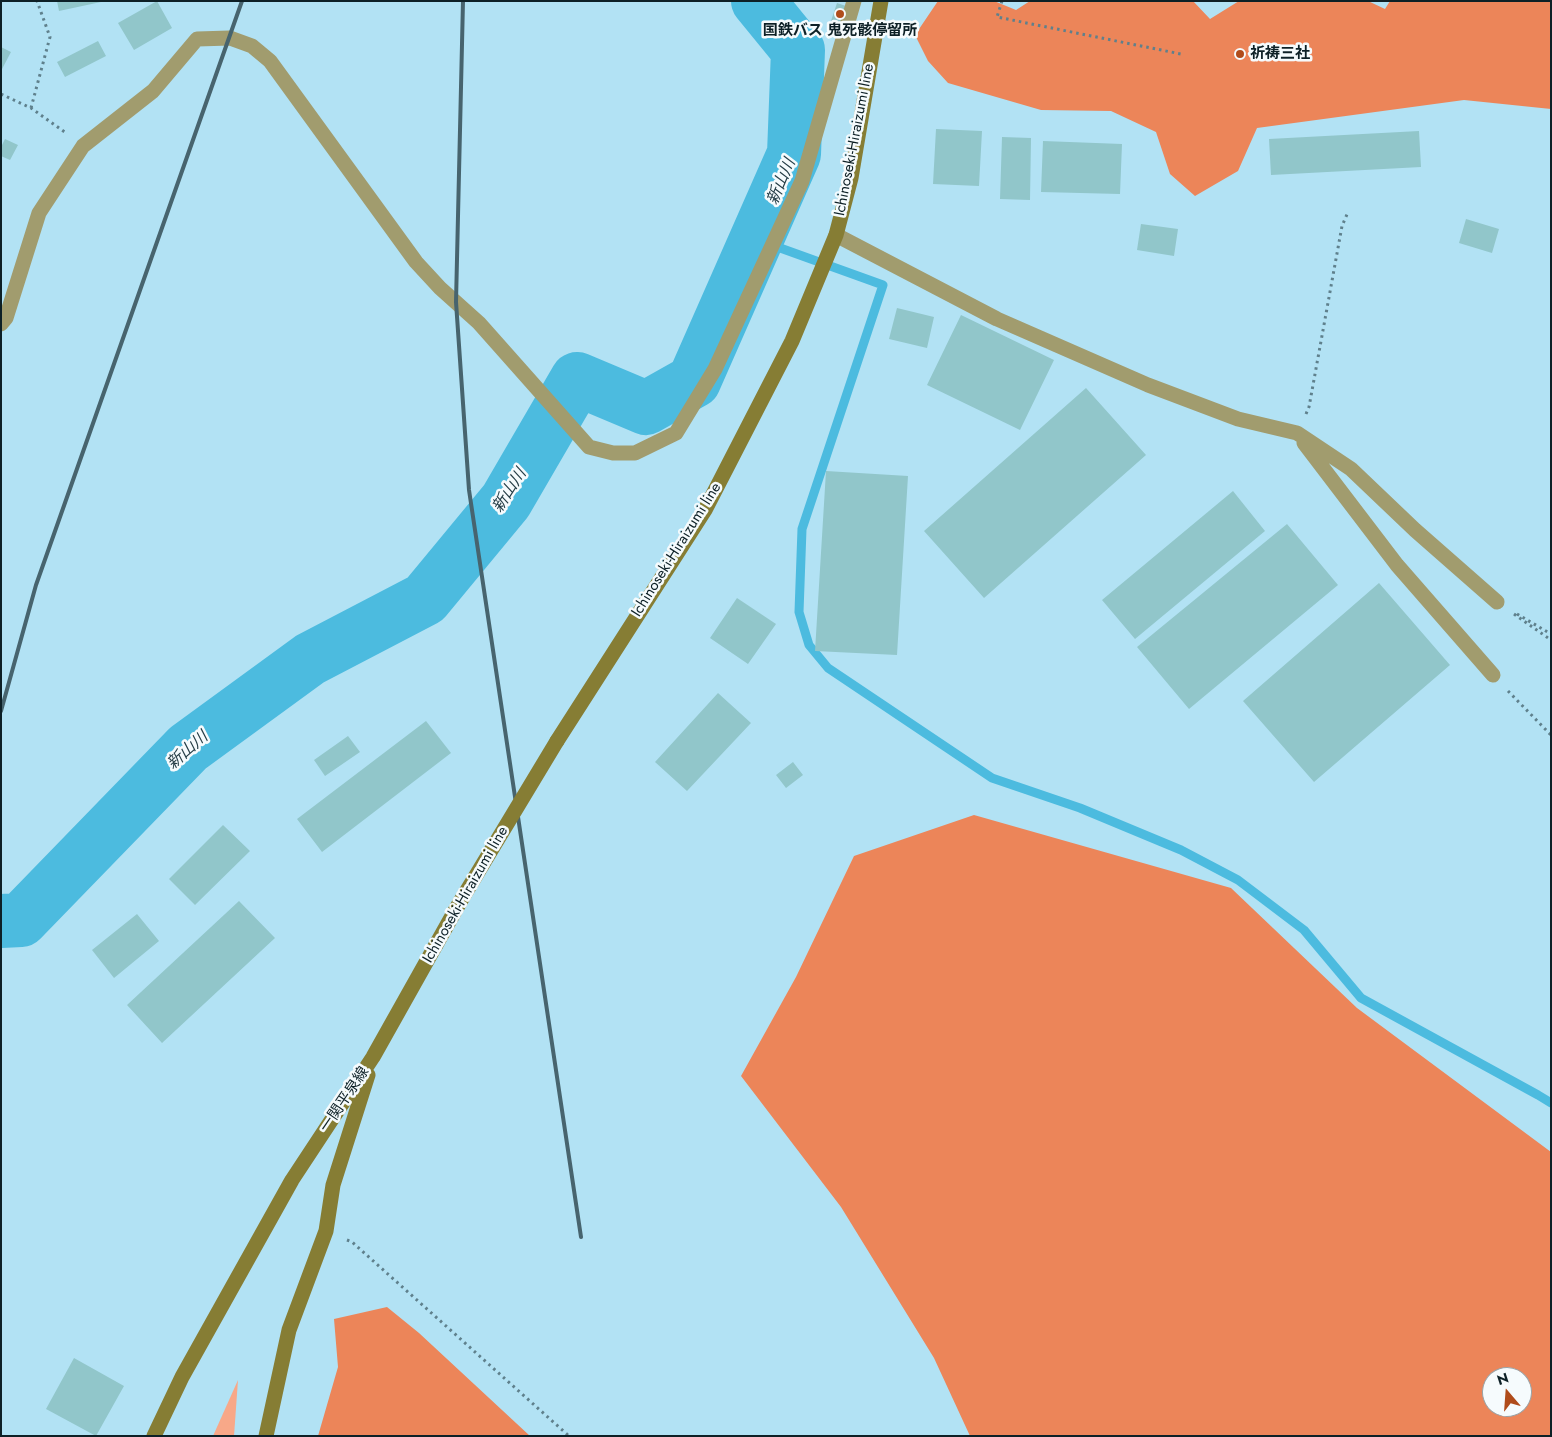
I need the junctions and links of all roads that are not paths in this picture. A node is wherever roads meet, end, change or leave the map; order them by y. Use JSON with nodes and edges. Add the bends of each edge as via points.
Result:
{"nodes":[{"id":1,"x":854,"y":1,"type":"edge"},
{"id":2,"x":882,"y":1,"type":"edge"},
{"id":3,"x":836,"y":234,"type":"junction"},
{"id":4,"x":1,"y":324,"type":"edge"},
{"id":5,"x":1297,"y":433,"type":"junction"},
{"id":6,"x":1497,"y":602,"type":"road end"},
{"id":7,"x":1493,"y":675,"type":"road end"},
{"id":8,"x":374,"y":1057,"type":"junction"},
{"id":9,"x":154,"y":1436,"type":"edge"},
{"id":10,"x":266,"y":1436,"type":"edge"}],
"edges":[{"from":1,"to":4,"type":"street","via":[[802,181],[715,369],[676,433],[635,453],[613,453],[589,447],[479,323],[416,262],[270,61],[252,46],[230,38],[198,39],[153,91],[82,146],[40,213],[6,318]]},
{"from":2,"to":3,"type":"main road","name":"Ichinoseki-Hiraizumi line","via":[[851,178]]},
{"from":3,"to":5,"type":"street","via":[[997,319],[1148,385],[1238,419]]},
{"from":3,"to":8,"type":"main road","name":"Ichinoseki-Hiraizumi line","bridge":true,"via":[[792,341],[705,510],[557,741],[460,902]]},
{"from":5,"to":6,"type":"street","via":[[1351,470]]},
{"from":5,"to":7,"type":"street","via":[[1398,565]]},
{"from":8,"to":9,"type":"main road","name":"一関平泉線","via":[[292,1180],[182,1377]]},
{"from":8,"to":10,"type":"main road","name":"一関平泉線","via":[[333,1185],[326,1231],[289,1330]]}]}
